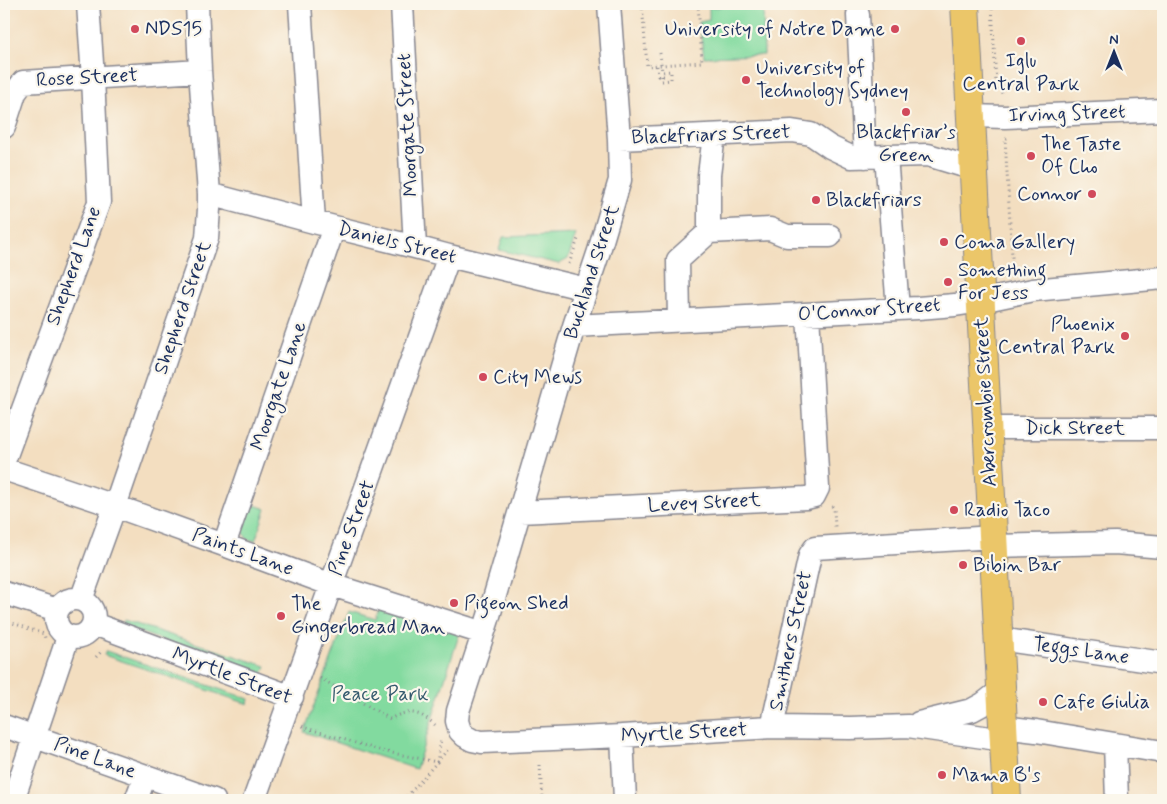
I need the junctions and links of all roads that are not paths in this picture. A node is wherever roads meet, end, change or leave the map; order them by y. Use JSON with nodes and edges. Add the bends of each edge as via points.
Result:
{"nodes":[{"id":1,"x":88,"y":4,"type":"edge"},
{"id":2,"x":197,"y":4,"type":"edge"},
{"id":3,"x":300,"y":4,"type":"edge"},
{"id":4,"x":402,"y":4,"type":"edge"},
{"id":5,"x":609,"y":4,"type":"edge"},
{"id":6,"x":966,"y":4,"type":"edge"},
{"id":7,"x":858,"y":15,"type":"dead end"},
{"id":8,"x":200,"y":71,"type":"junction"},
{"id":9,"x":93,"y":78,"type":"junction"},
{"id":10,"x":1163,"y":110,"type":"edge"},
{"id":11,"x":971,"y":116,"type":"junction"},
{"id":12,"x":4,"y":127,"type":"edge"},
{"id":13,"x":714,"y":135,"type":"junction"},
{"id":14,"x":619,"y":139,"type":"junction"},
{"id":15,"x":876,"y":157,"type":"junction"},
{"id":16,"x":974,"y":169,"type":"junction"},
{"id":17,"x":209,"y":194,"type":"junction"},
{"id":18,"x":324,"y":225,"type":"junction"},
{"id":19,"x":709,"y":232,"type":"junction"},
{"id":20,"x":830,"y":236,"type":"dead end"},
{"id":21,"x":415,"y":247,"type":"junction"},
{"id":22,"x":449,"y":256,"type":"junction"},
{"id":23,"x":1163,"y":278,"type":"edge"},
{"id":24,"x":586,"y":289,"type":"junction"},
{"id":25,"x":981,"y":301,"type":"junction"},
{"id":26,"x":908,"y":308,"type":"junction"},
{"id":27,"x":808,"y":314,"type":"junction"},
{"id":28,"x":679,"y":320,"type":"junction"},
{"id":29,"x":574,"y":326,"type":"junction"},
{"id":30,"x":988,"y":428,"type":"junction"},
{"id":31,"x":1163,"y":428,"type":"edge"},
{"id":32,"x":4,"y":461,"type":"edge"},
{"id":33,"x":4,"y":469,"type":"edge"},
{"id":34,"x":115,"y":506,"type":"junction"},
{"id":35,"x":520,"y":512,"type":"junction"},
{"id":36,"x":994,"y":542,"type":"junction"},
{"id":37,"x":224,"y":544,"type":"junction"},
{"id":38,"x":1163,"y":547,"type":"edge"},
{"id":39,"x":332,"y":585,"type":"junction"},
{"id":40,"x":4,"y":593,"type":"edge"},
{"id":41,"x":81,"y":600,"type":"junction"},
{"id":42,"x":57,"y":610,"type":"junction"},
{"id":43,"x":94,"y":624,"type":"junction"},
{"id":44,"x":483,"y":633,"type":"junction"},
{"id":45,"x":68,"y":637,"type":"junction"},
{"id":46,"x":999,"y":639,"type":"junction"},
{"id":47,"x":1163,"y":663,"type":"edge"},
{"id":48,"x":1001,"y":690,"type":"junction"},
{"id":49,"x":292,"y":697,"type":"junction"},
{"id":50,"x":4,"y":726,"type":"edge"},
{"id":51,"x":908,"y":726,"type":"junction"},
{"id":52,"x":772,"y":727,"type":"junction"},
{"id":53,"x":1004,"y":734,"type":"junction"},
{"id":54,"x":622,"y":736,"type":"junction"},
{"id":55,"x":34,"y":737,"type":"junction"},
{"id":56,"x":451,"y":739,"type":"joint"},
{"id":57,"x":1115,"y":744,"type":"junction"},
{"id":58,"x":1163,"y":752,"type":"edge"},
{"id":59,"x":145,"y":776,"type":"junction"},
{"id":60,"x":13,"y":800,"type":"edge"},
{"id":61,"x":136,"y":800,"type":"edge"},
{"id":62,"x":214,"y":800,"type":"edge"},
{"id":63,"x":254,"y":800,"type":"edge"},
{"id":64,"x":625,"y":800,"type":"edge"},
{"id":65,"x":1007,"y":800,"type":"edge"},
{"id":66,"x":1117,"y":800,"type":"edge"}],
"edges":[{"from":1,"to":9,"type":"street","name":"Shepherd Lane"},
{"from":2,"to":8,"type":"street","name":"Shepherd Street"},
{"from":3,"to":18,"type":"street","name":"Moorgate Lane"},
{"from":4,"to":21,"type":"street","name":"Moorgate Street"},
{"from":5,"to":14,"type":"street","name":"Buckland Street"},
{"from":6,"to":11,"type":"main road","name":"Abercrombie Street"},
{"from":7,"to":15,"type":"street"},
{"from":8,"to":9,"type":"street","name":"Rose Street"},
{"from":8,"to":17,"type":"street","name":"Shepherd Street"},
{"from":9,"to":12,"type":"street","name":"Rose Street","via":[[23,82],[15,93]]},
{"from":9,"to":32,"type":"street","name":"Shepherd Lane","via":[[99,202]]},
{"from":10,"to":11,"type":"street","name":"Irving Street"},
{"from":11,"to":16,"type":"main road","name":"Abercrombie Street"},
{"from":13,"to":14,"type":"street","name":"Blackfriars Street"},
{"from":13,"to":15,"type":"street","name":"Blackfriars Street","via":[[792,130],[811,134],[851,157]]},
{"from":13,"to":19,"type":"street","via":[[709,175]]},
{"from":14,"to":24,"type":"street","name":"Buckland Street","via":[[620,180]]},
{"from":15,"to":16,"type":"street","name":"Blackfriars Street","via":[[928,155]]},
{"from":15,"to":26,"type":"street"},
{"from":16,"to":25,"type":"main road","name":"Abercrombie Street"},
{"from":17,"to":18,"type":"street","name":"Daniels Street"},
{"from":17,"to":34,"type":"street","name":"Shepherd Street","via":[[207,238]]},
{"from":18,"to":21,"type":"street","name":"Daniels Street"},
{"from":18,"to":37,"type":"street","name":"Moorgate Lane"},
{"from":19,"to":20,"type":"street","via":[[770,229],[787,236]]},
{"from":19,"to":28,"type":"street","via":[[678,260]]},
{"from":21,"to":22,"type":"street","name":"Daniels Street"},
{"from":22,"to":24,"type":"street","name":"Daniels Street"},
{"from":22,"to":39,"type":"street","name":"Pine Street"},
{"from":23,"to":25,"type":"street","name":"O'Connor Street","via":[[1033,290]]},
{"from":24,"to":29,"type":"street","name":"Buckland Street"},
{"from":25,"to":26,"type":"street","name":"O'Connor Street"},
{"from":25,"to":30,"type":"main road","name":"Abercrombie Street"},
{"from":26,"to":27,"type":"street","name":"O'Connor Street"},
{"from":27,"to":28,"type":"street","name":"O'Connor Street"},
{"from":27,"to":35,"type":"street","name":"Levey Street","via":[[818,488],[814,496]]},
{"from":28,"to":29,"type":"street","name":"O'Connor Street"},
{"from":29,"to":35,"type":"street","name":"Buckland Street"},
{"from":30,"to":31,"type":"street","name":"Dick Street"},
{"from":30,"to":36,"type":"main road","name":"Abercrombie Street"},
{"from":33,"to":34,"type":"street","name":"Paints Lane"},
{"from":34,"to":37,"type":"street","name":"Paints Lane"},
{"from":34,"to":41,"type":"street","name":"Shepherd Street"},
{"from":35,"to":44,"type":"street","name":"Buckland Street"},
{"from":36,"to":38,"type":"street","via":[[1115,543]]},
{"from":36,"to":46,"type":"main road","name":"Abercrombie Street"},
{"from":36,"to":52,"type":"street","name":"Smithers Street","via":[[815,548],[810,555]]},
{"from":37,"to":39,"type":"street","name":"Paints Lane"},
{"from":39,"to":44,"type":"street","name":"Paints Lane"},
{"from":39,"to":49,"type":"street","name":"Pine Street"},
{"from":40,"to":42,"type":"street"},
{"from":41,"to":42,"type":"street","via":[[66,601]]},
{"from":41,"to":43,"type":"street","via":[[92,610]]},
{"from":42,"to":45,"type":"street","via":[[57,627]]},
{"from":43,"to":45,"type":"street","via":[[83,636]]},
{"from":43,"to":49,"type":"street","name":"Myrtle Street"},
{"from":44,"to":56,"type":"street","name":"Buckland Street","via":[[458,711],[458,729]]},
{"from":45,"to":55,"type":"street"},
{"from":46,"to":47,"type":"street","name":"Teggs Lane"},
{"from":46,"to":48,"type":"main road","name":"Abercrombie Street"},
{"from":48,"to":51,"type":"street","name":"Myrtle Street","via":[[972,710]]},
{"from":48,"to":53,"type":"main road","name":"Abercrombie Street"},
{"from":49,"to":63,"type":"street","name":"Pine Street"},
{"from":50,"to":55,"type":"street","name":"Pine Lane"},
{"from":51,"to":52,"type":"street","name":"Myrtle Street"},
{"from":51,"to":53,"type":"street","name":"Myrtle Street"},
{"from":52,"to":54,"type":"street","name":"Myrtle Street"},
{"from":53,"to":57,"type":"street","name":"Myrtle Street","via":[[1036,730]]},
{"from":53,"to":65,"type":"main road","name":"Abercrombie Street"},
{"from":54,"to":56,"type":"street","name":"Myrtle Street","via":[[482,742]]},
{"from":54,"to":64,"type":"street"},
{"from":55,"to":59,"type":"street","name":"Pine Lane"},
{"from":55,"to":60,"type":"street"},
{"from":57,"to":58,"type":"street","name":"Myrtle Street"},
{"from":57,"to":66,"type":"street"},
{"from":59,"to":61,"type":"street"},
{"from":59,"to":62,"type":"street","name":"Pine Lane"}]}
